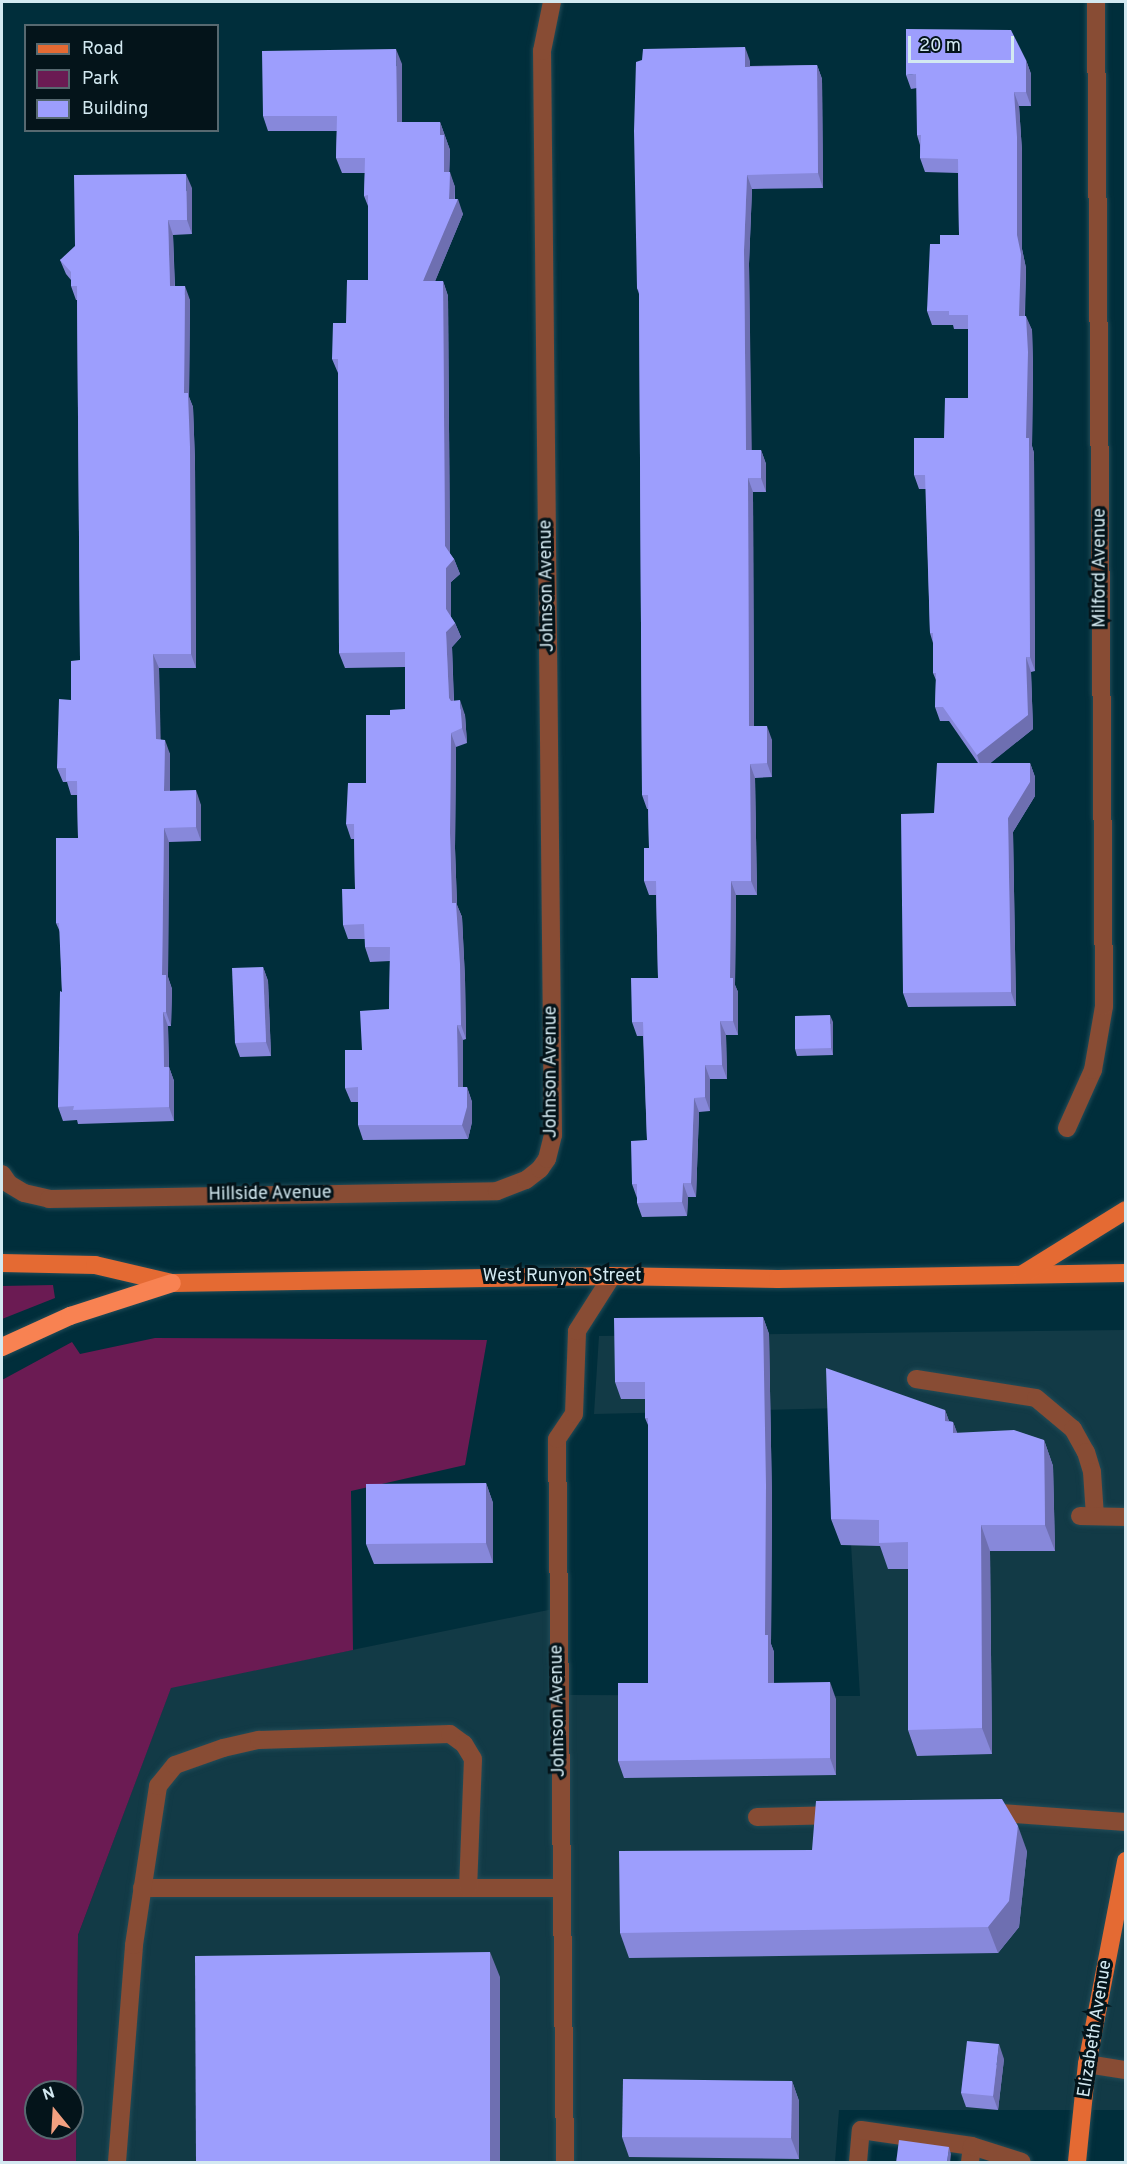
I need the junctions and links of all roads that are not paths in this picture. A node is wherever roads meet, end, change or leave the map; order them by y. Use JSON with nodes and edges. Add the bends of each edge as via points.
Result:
{"nodes":[{"id":1,"x":552,"y":2,"type":"edge"},
{"id":2,"x":1096,"y":2,"type":"edge"},
{"id":3,"x":1067,"y":1128,"type":"dead end"},
{"id":4,"x":540,"y":1169,"type":"joint"},
{"id":5,"x":2,"y":1174,"type":"edge"},
{"id":6,"x":1125,"y":1210,"type":"edge"},
{"id":7,"x":2,"y":1263,"type":"edge"},
{"id":8,"x":1125,"y":1273,"type":"edge"},
{"id":9,"x":1022,"y":1275,"type":"junction"},
{"id":10,"x":612,"y":1276,"type":"junction"},
{"id":11,"x":172,"y":1283,"type":"junction"},
{"id":12,"x":2,"y":1347,"type":"edge"},
{"id":13,"x":916,"y":1379,"type":"dead end"},
{"id":14,"x":1125,"y":1517,"type":"edge"},
{"id":15,"x":964,"y":1813,"type":"edge"},
{"id":16,"x":861,"y":1815,"type":"edge"},
{"id":17,"x":757,"y":1817,"type":"dead end"},
{"id":18,"x":1125,"y":1822,"type":"edge"},
{"id":19,"x":1125,"y":1861,"type":"edge"},
{"id":20,"x":142,"y":1888,"type":"junction"},
{"id":21,"x":468,"y":1888,"type":"junction"},
{"id":22,"x":561,"y":1888,"type":"junction"},
{"id":23,"x":1088,"y":2064,"type":"junction"},
{"id":24,"x":1125,"y":2070,"type":"edge"},
{"id":25,"x":971,"y":2154,"type":"edge"},
{"id":26,"x":117,"y":2163,"type":"edge"},
{"id":27,"x":565,"y":2163,"type":"edge"},
{"id":28,"x":858,"y":2163,"type":"edge"},
{"id":29,"x":1022,"y":2163,"type":"edge"},
{"id":30,"x":1077,"y":2163,"type":"edge"}],
"edges":[{"from":1,"to":4,"type":"street","name":"Johnson Avenue","via":[[542,51],[553,1134],[552,1147]]},
{"from":2,"to":3,"type":"street","name":"Milford Avenue","via":[[1104,1006],[1093,1070]]},
{"from":4,"to":5,"type":"street","name":"Hillside Avenue","via":[[518,1185],[497,1191],[49,1199],[24,1193]]},
{"from":6,"to":9,"type":"main road"},
{"from":7,"to":11,"type":"main road","name":"West Runyon Street","via":[[95,1265]]},
{"from":8,"to":9,"type":"main road","name":"West Runyon Street"},
{"from":9,"to":10,"type":"main road","name":"West Runyon Street","via":[[777,1279]]},
{"from":10,"to":11,"type":"main road","name":"West Runyon Street"},
{"from":10,"to":22,"type":"street","name":"Johnson Avenue","via":[[577,1331],[574,1414],[556,1439]]},
{"from":11,"to":12,"type":"highway","via":[[70,1316]]},
{"from":13,"to":14,"type":"street","via":[[1036,1398],[1073,1429],[1086,1452],[1092,1472],[1087,1516]]},
{"from":15,"to":18,"type":"street"},
{"from":16,"to":17,"type":"street"},
{"from":19,"to":23,"type":"main road","name":"Elizabeth Avenue"},
{"from":20,"to":21,"type":"street"},
{"from":20,"to":21,"type":"street","via":[[158,1786],[175,1765],[259,1740],[450,1734],[464,1744],[473,1759]]},
{"from":20,"to":26,"type":"street"},
{"from":21,"to":22,"type":"street"},
{"from":22,"to":27,"type":"street","name":"Johnson Avenue"},
{"from":23,"to":24,"type":"street"},
{"from":23,"to":30,"type":"main road","name":"Elizabeth Avenue"},
{"from":25,"to":28,"type":"street","via":[[861,2130]]},
{"from":25,"to":29,"type":"street"}]}
